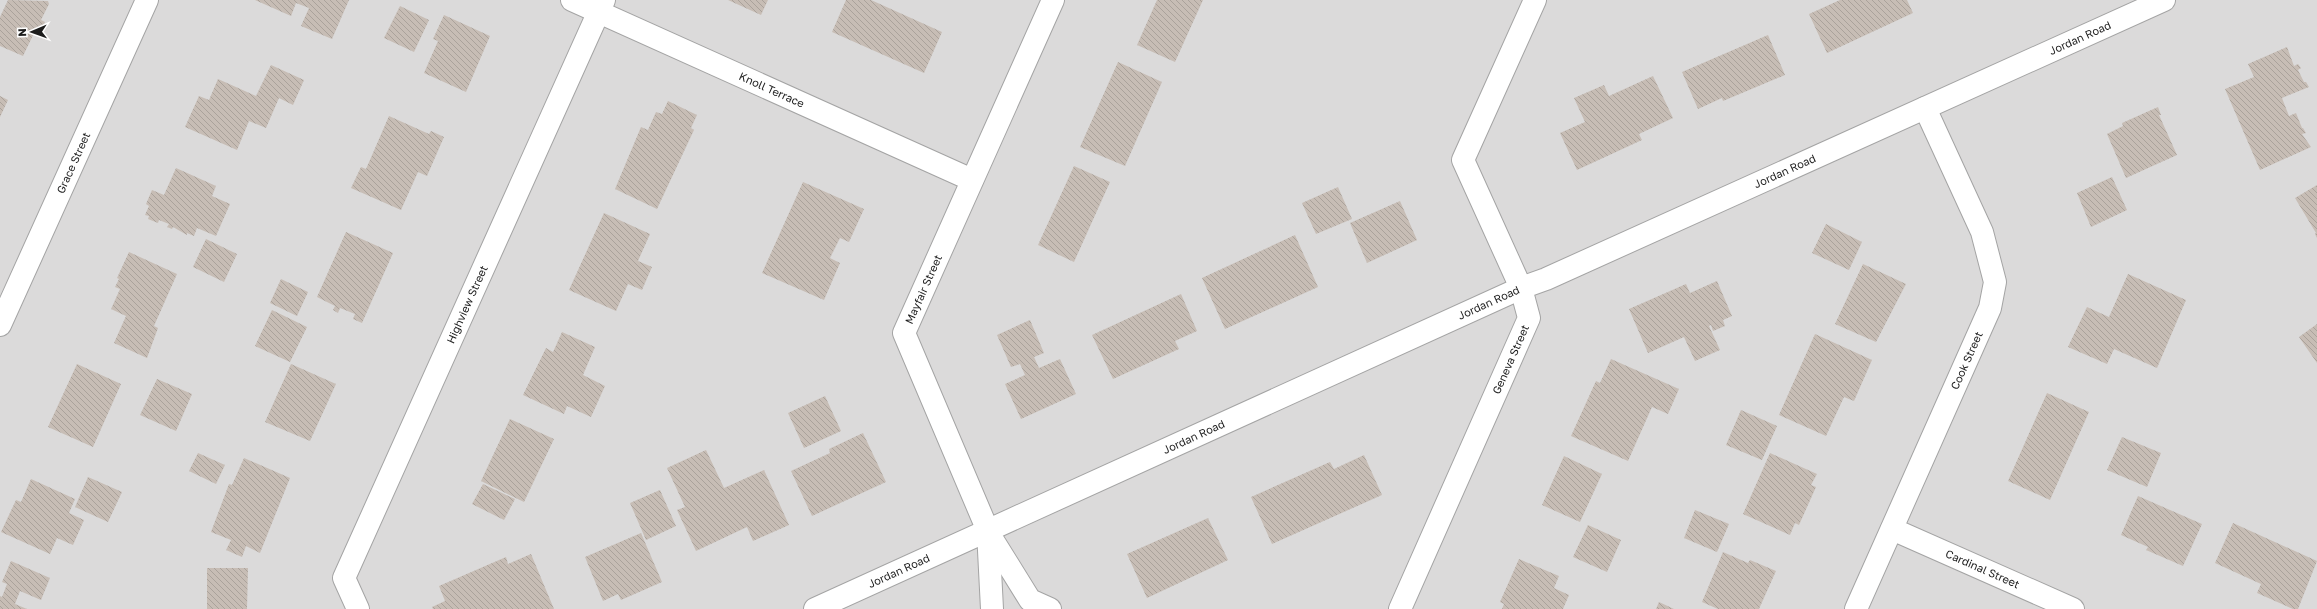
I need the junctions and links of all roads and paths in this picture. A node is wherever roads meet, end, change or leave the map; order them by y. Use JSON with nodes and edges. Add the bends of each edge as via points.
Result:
{"nodes":[{"id":1,"x":146,"y":0,"type":"edge"},
{"id":2,"x":572,"y":0,"type":"edge"},
{"id":3,"x":1053,"y":0,"type":"edge"},
{"id":4,"x":1535,"y":0,"type":"edge"},
{"id":5,"x":2164,"y":0,"type":"edge"},
{"id":6,"x":601,"y":6,"type":"edge"},
{"id":7,"x":1925,"y":108,"type":"junction"},
{"id":8,"x":972,"y":180,"type":"junction"},
{"id":9,"x":1521,"y":288,"type":"junction"},
{"id":10,"x":0,"y":325,"type":"edge"},
{"id":11,"x":1892,"y":529,"type":"junction"},
{"id":12,"x":988,"y":531,"type":"junction"},
{"id":13,"x":358,"y":609,"type":"edge"},
{"id":14,"x":815,"y":609,"type":"edge"},
{"id":15,"x":992,"y":609,"type":"edge"},
{"id":16,"x":1050,"y":609,"type":"edge"},
{"id":17,"x":1400,"y":609,"type":"edge"},
{"id":18,"x":1856,"y":609,"type":"edge"},
{"id":19,"x":2073,"y":609,"type":"edge"}],
"edges":[{"from":1,"to":10,"type":"street","name":"Grace Street"},
{"from":2,"to":6,"type":"street","name":"Knoll Terrace"},
{"from":3,"to":8,"type":"street","name":"Mayfair Street"},
{"from":4,"to":9,"type":"street","name":"Geneva Street","via":[[1463,160]]},
{"from":5,"to":7,"type":"street","name":"Jordan Road"},
{"from":6,"to":8,"type":"street","name":"Knoll Terrace"},
{"from":6,"to":13,"type":"street","name":"Highview Street","via":[[344,578]]},
{"from":7,"to":9,"type":"street","name":"Jordan Road"},
{"from":7,"to":11,"type":"street","name":"Cook Street","via":[[1982,232],[1995,282],[1990,308]]},
{"from":8,"to":12,"type":"street","name":"Mayfair Street","via":[[904,333]]},
{"from":9,"to":12,"type":"street","name":"Jordan Road"},
{"from":9,"to":17,"type":"street","name":"Geneva Street","via":[[1529,318]]},
{"from":11,"to":18,"type":"street","name":"Cook Street"},
{"from":11,"to":19,"type":"street","name":"Cardinal Street"},
{"from":12,"to":14,"type":"street","name":"Jordan Road"},
{"from":12,"to":15,"type":"street","name":"Mayfair Street"},
{"from":12,"to":16,"type":"street","via":[[1030,600]]}]}
